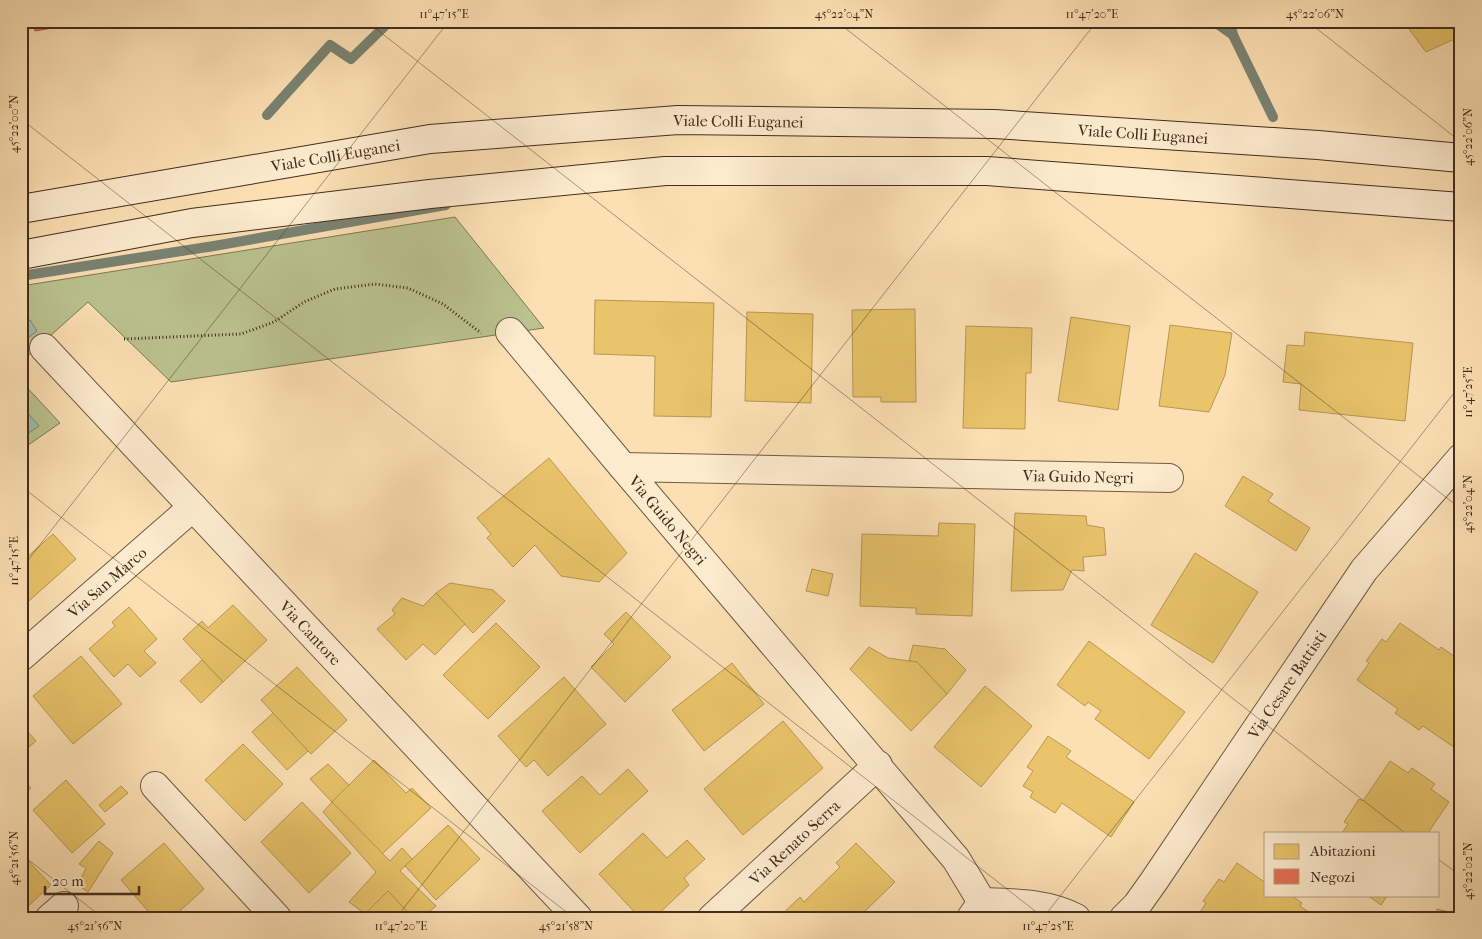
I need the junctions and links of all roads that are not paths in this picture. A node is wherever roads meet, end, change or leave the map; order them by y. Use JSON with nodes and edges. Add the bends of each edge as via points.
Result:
{"nodes":[{"id":1,"x":1461,"y":158,"type":"edge"},
{"id":2,"x":1461,"y":207,"type":"edge"},
{"id":3,"x":21,"y":210,"type":"edge"},
{"id":4,"x":21,"y":255,"type":"edge"},
{"id":5,"x":497,"y":335,"type":"road end"},
{"id":6,"x":44,"y":348,"type":"dead end"},
{"id":7,"x":1461,"y":458,"type":"edge"},
{"id":8,"x":623,"y":467,"type":"junction"},
{"id":9,"x":1169,"y":478,"type":"dead end"},
{"id":10,"x":193,"y":507,"type":"junction"},
{"id":11,"x":21,"y":657,"type":"edge"},
{"id":12,"x":878,"y":765,"type":"junction"},
{"id":13,"x":155,"y":786,"type":"dead end"},
{"id":14,"x":976,"y":910,"type":"edge"},
{"id":15,"x":276,"y":918,"type":"edge"},
{"id":16,"x":578,"y":918,"type":"edge"},
{"id":17,"x":712,"y":918,"type":"edge"},
{"id":18,"x":1076,"y":918,"type":"edge"},
{"id":19,"x":1124,"y":918,"type":"edge"}],
"edges":[{"from":1,"to":3,"type":"street","name":"Viale Colli Euganei","via":[[1318,145],[994,124],[678,120],[430,139]]},
{"from":2,"to":4,"type":"street","via":[[987,171],[665,171],[430,194],[201,222]]},
{"from":5,"to":8,"type":"street"},
{"from":6,"to":10,"type":"street","name":"Via Cantore"},
{"from":7,"to":19,"type":"street","name":"Via Cesare Battisti","via":[[1364,570],[1154,881]]},
{"from":8,"to":9,"type":"street","name":"Via Guido Negri"},
{"from":8,"to":12,"type":"street","name":"Via Guido Negri"},
{"from":10,"to":11,"type":"street","name":"Via San Marco"},
{"from":10,"to":16,"type":"street","name":"Via Cantore"},
{"from":12,"to":14,"type":"street","name":"Via Guido Negri","via":[[956,859]]},
{"from":12,"to":17,"type":"street","name":"Via Renato Serra"},
{"from":13,"to":15,"type":"street"},
{"from":14,"to":18,"type":"street","via":[[1030,904],[1063,911]]}]}
